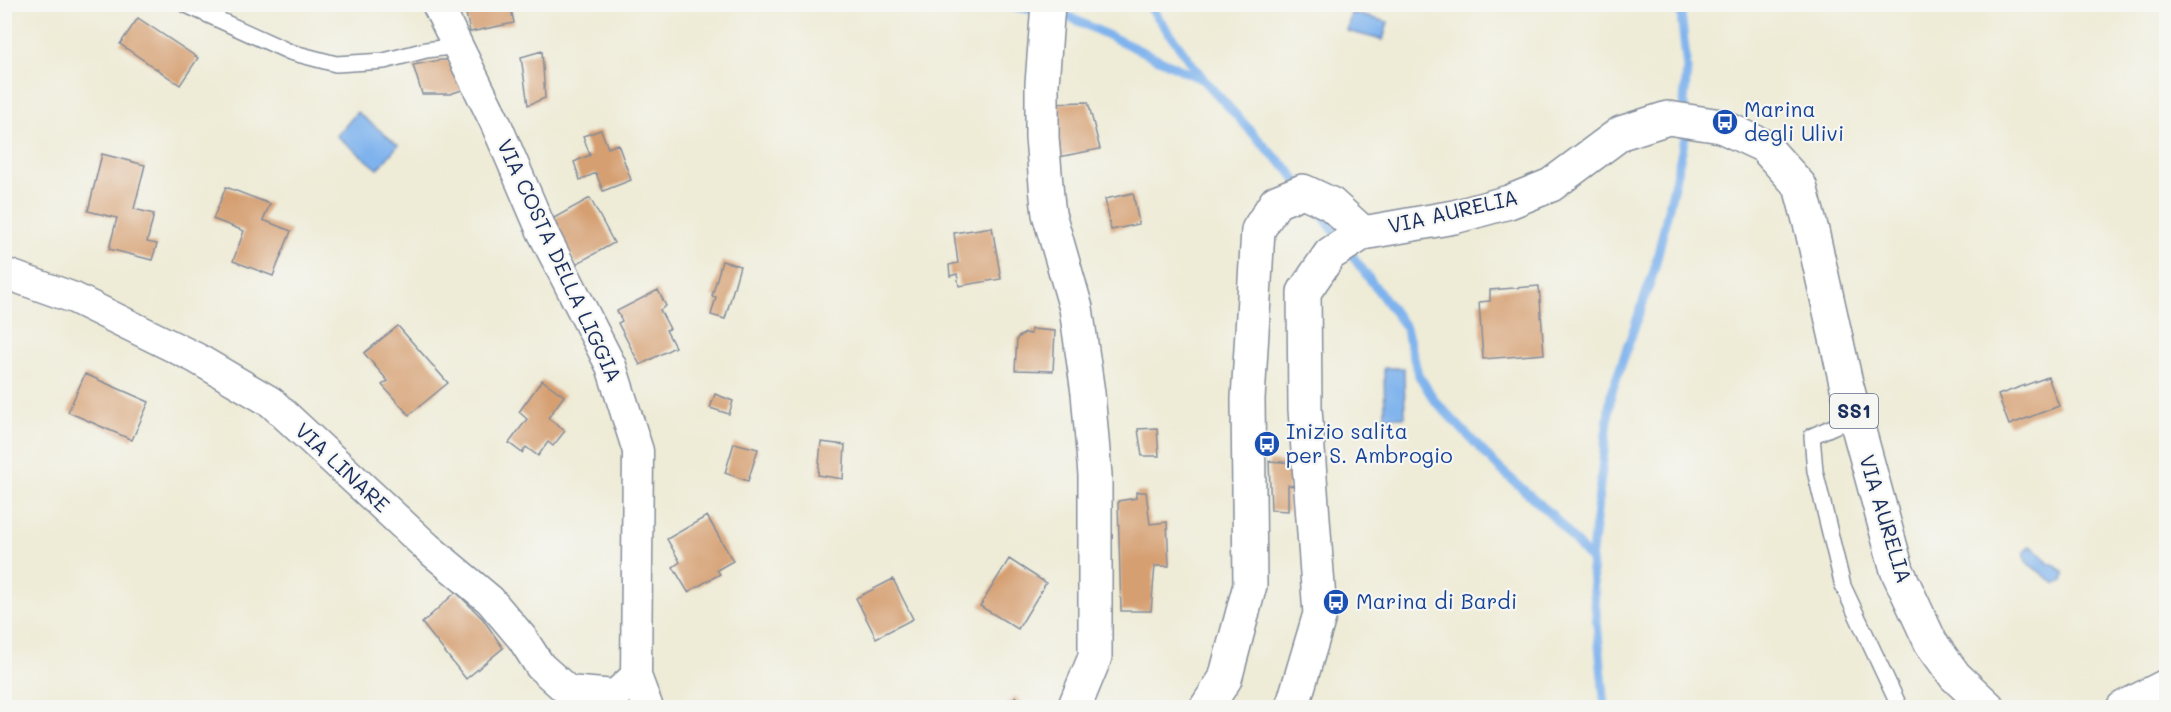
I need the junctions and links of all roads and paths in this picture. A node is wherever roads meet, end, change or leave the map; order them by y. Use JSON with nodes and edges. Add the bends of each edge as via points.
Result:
{"nodes":[{"id":1,"x":184,"y":4,"type":"edge"},
{"id":2,"x":437,"y":4,"type":"edge"},
{"id":3,"x":1048,"y":4,"type":"edge"},
{"id":4,"x":458,"y":46,"type":"junction"},
{"id":5,"x":1363,"y":233,"type":"junction"},
{"id":6,"x":4,"y":273,"type":"edge"},
{"id":7,"x":1855,"y":417,"type":"junction"},
{"id":8,"x":636,"y":676,"type":"junction"},
{"id":9,"x":2166,"y":686,"type":"edge"},
{"id":10,"x":648,"y":708,"type":"edge"},
{"id":11,"x":1074,"y":708,"type":"edge"},
{"id":12,"x":1206,"y":708,"type":"edge"},
{"id":13,"x":1292,"y":708,"type":"edge"},
{"id":14,"x":1900,"y":708,"type":"edge"},
{"id":15,"x":1989,"y":708,"type":"edge"},
{"id":16,"x":2123,"y":708,"type":"edge"}],
"edges":[{"from":1,"to":4,"type":"lane","via":[[290,52],[336,64],[384,61]]},
{"from":2,"to":4,"type":"street","name":"VIA COSTA DELLA LIGGIA"},
{"from":3,"to":11,"type":"main road","via":[[1042,84],[1047,197],[1076,308],[1095,475],[1095,657]]},
{"from":4,"to":8,"type":"street","name":"VIA COSTA DELLA LIGGIA","via":[[543,231],[611,366],[638,451]]},
{"from":5,"to":7,"type":"main road","name":"VIA AURELIA","number":"SS1","via":[[1454,217],[1509,202],[1551,184],[1621,133],[1668,118],[1721,126],[1764,146],[1800,186]]},
{"from":5,"to":12,"type":"main road","via":[[1331,204],[1303,191],[1276,202],[1258,230],[1248,399],[1250,585],[1225,679]]},
{"from":5,"to":13,"type":"main road","name":"VIA AURELIA","number":"SS1","via":[[1330,254],[1304,292],[1305,409],[1320,614]]},
{"from":6,"to":8,"type":"street","name":"VIA LINARE","via":[[84,303],[196,358],[271,402],[428,549],[490,600],[540,666],[568,691],[615,695]]},
{"from":7,"to":14,"type":"lane","via":[[1812,436],[1815,471],[1843,586]]},
{"from":7,"to":15,"type":"main road","name":"VIA AURELIA","number":"SS1","via":[[1897,570],[1931,643],[1955,676]]},
{"from":8,"to":10,"type":"street","name":"VIA COSTA DELLA LIGGIA"},
{"from":9,"to":16,"type":"main road"}]}
